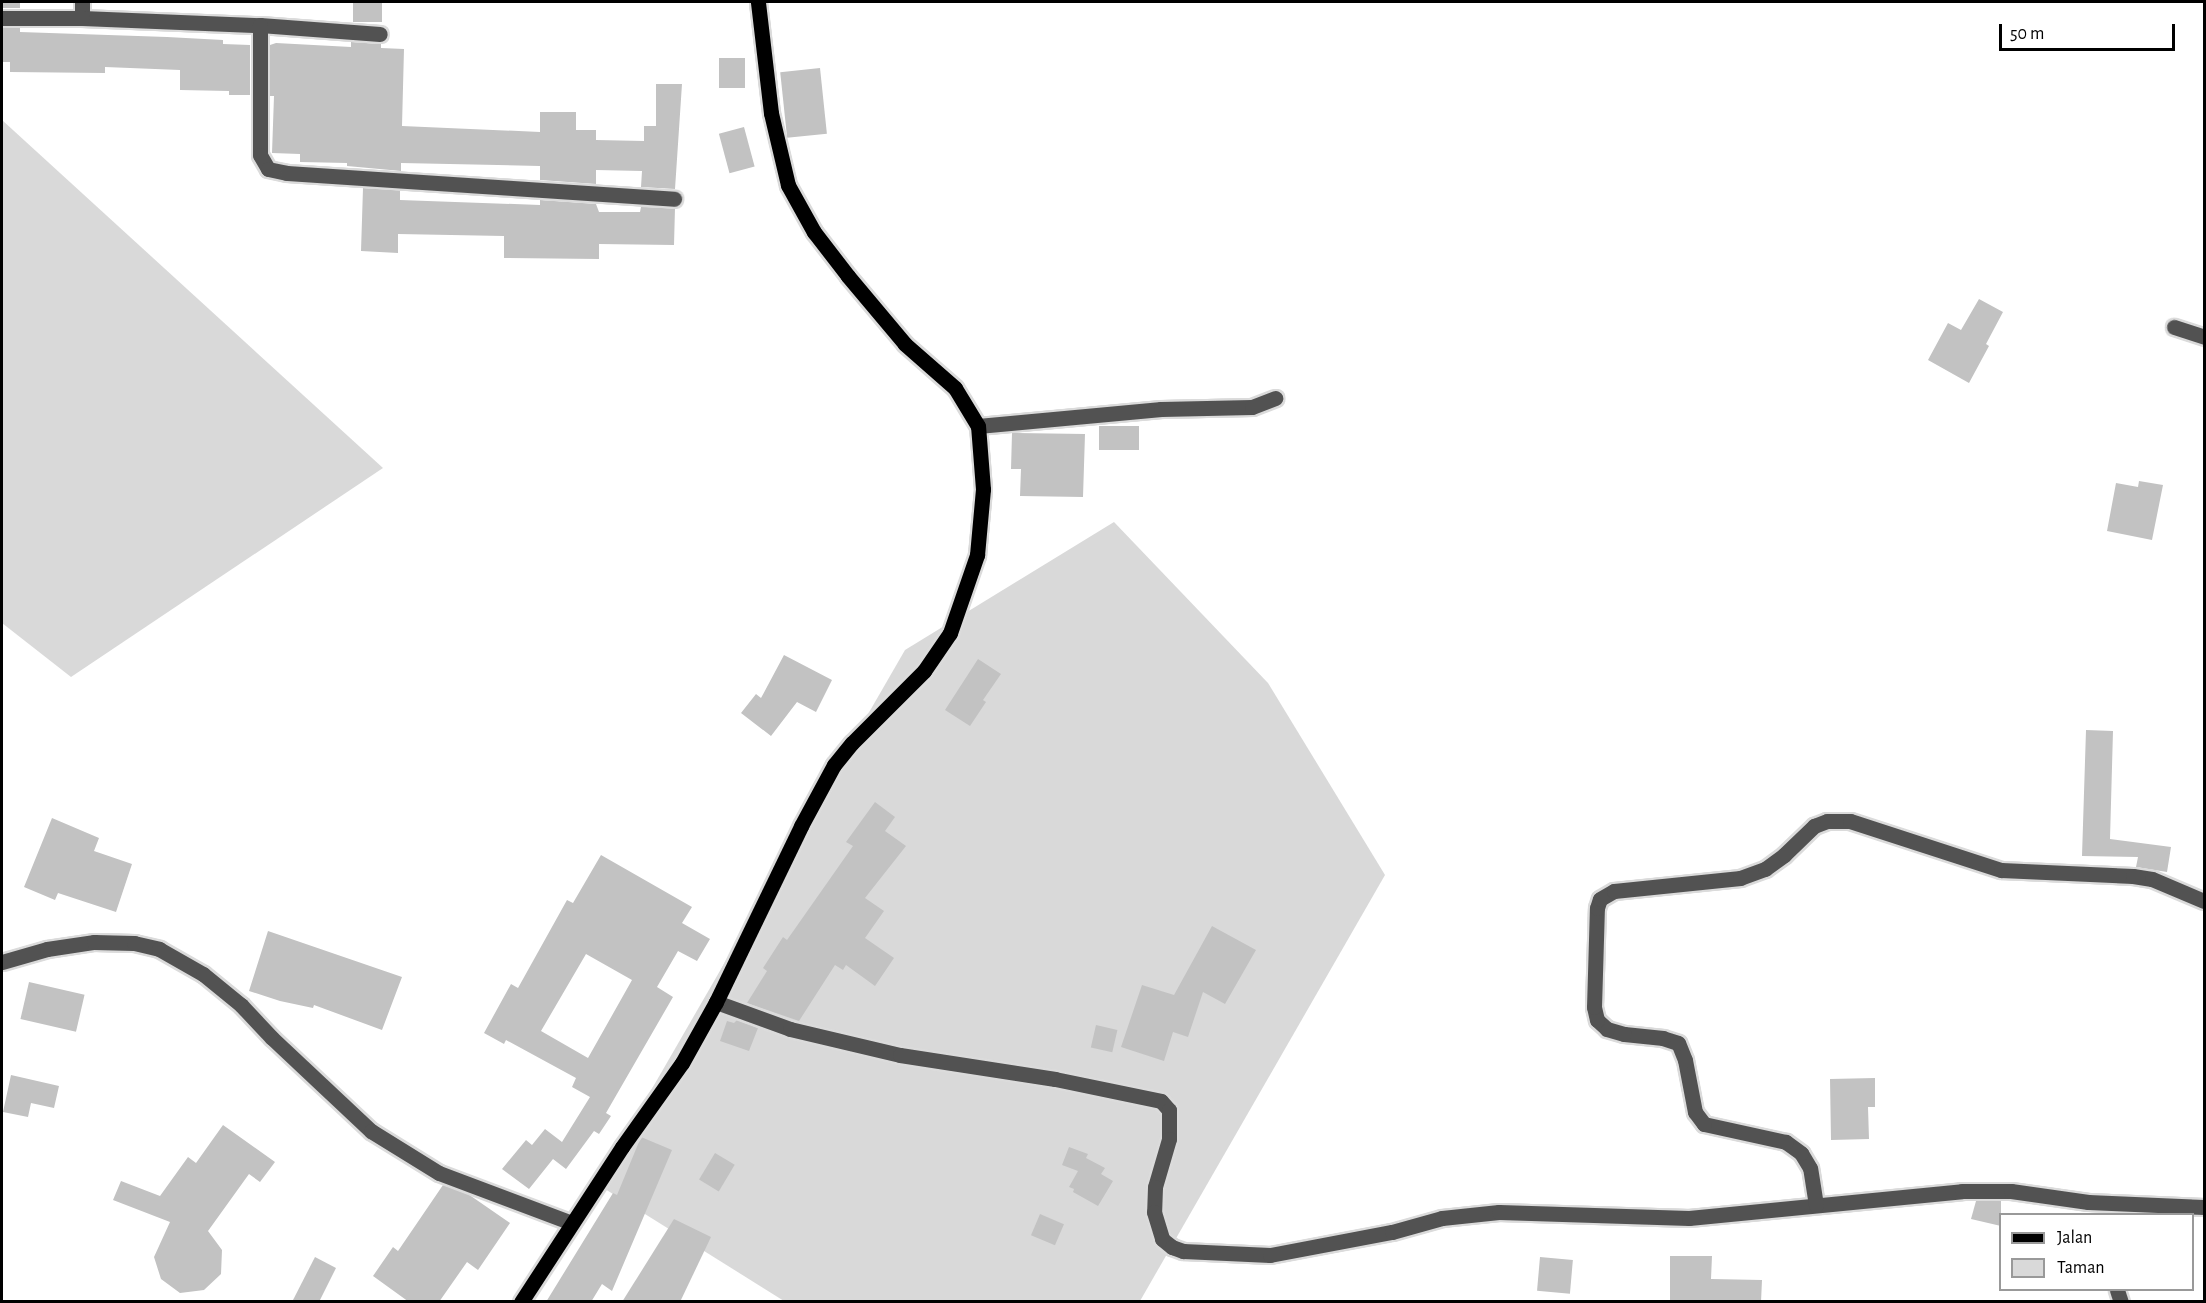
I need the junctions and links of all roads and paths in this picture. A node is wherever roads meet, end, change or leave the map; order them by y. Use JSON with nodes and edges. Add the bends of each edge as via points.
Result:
{"nodes":[{"id":1,"x":82,"y":2,"type":"edge"},
{"id":2,"x":758,"y":2,"type":"edge"},
{"id":3,"x":2,"y":18,"type":"edge"},
{"id":4,"x":82,"y":18,"type":"junction"},
{"id":5,"x":260,"y":25,"type":"junction"},
{"id":6,"x":380,"y":33,"type":"dead end"},
{"id":7,"x":674,"y":199,"type":"dead end"},
{"id":8,"x":2174,"y":327,"type":"dead end"},
{"id":9,"x":2205,"y":337,"type":"edge"},
{"id":10,"x":1275,"y":398,"type":"dead end"},
{"id":11,"x":978,"y":426,"type":"junction"},
{"id":12,"x":2205,"y":900,"type":"edge"},
{"id":13,"x":2,"y":962,"type":"edge"},
{"id":14,"x":716,"y":1002,"type":"junction"},
{"id":15,"x":1816,"y":1205,"type":"junction"},
{"id":16,"x":2205,"y":1207,"type":"edge"},
{"id":17,"x":2090,"y":1208,"type":"edge"},
{"id":18,"x":572,"y":1223,"type":"junction"},
{"id":19,"x":521,"y":1302,"type":"edge"}],
"edges":[{"from":1,"to":4,"type":"street"},
{"from":2,"to":11,"type":"main road","via":[[771,112],[788,184],[814,232],[848,276],[905,344],[955,388]]},
{"from":3,"to":4,"type":"street"},
{"from":4,"to":5,"type":"street"},
{"from":5,"to":6,"type":"street"},
{"from":5,"to":7,"type":"street","via":[[260,154],[268,169]]},
{"from":8,"to":9,"type":"street"},
{"from":10,"to":11,"type":"street","via":[[1252,407],[1161,409]]},
{"from":11,"to":14,"type":"main road","via":[[983,489],[977,555],[950,633],[924,671],[834,765]]},
{"from":12,"to":15,"type":"street","via":[[2152,879],[2133,876],[2001,870],[1850,821],[1827,820],[1814,826],[1765,869],[1740,878],[1614,891],[1600,899],[1594,1007],[1597,1020],[1607,1029],[1624,1034],[1678,1043],[1695,1112],[1704,1124],[1786,1142],[1801,1153],[1810,1168]]},
{"from":13,"to":18,"type":"street","via":[[47,949],[94,942],[134,943],[159,949],[203,974],[241,1005],[371,1131],[439,1173]]},
{"from":14,"to":15,"type":"street","via":[[790,1029],[900,1055],[1055,1078],[1161,1101],[1169,1110],[1169,1139],[1155,1187],[1154,1212],[1162,1239],[1183,1251],[1270,1255],[1392,1232],[1442,1218],[1499,1212],[1689,1218]]},
{"from":14,"to":18,"type":"main road","via":[[681,1063]]},
{"from":15,"to":17,"type":"street","via":[[1962,1191],[2011,1191]]},
{"from":16,"to":17,"type":"street"},
{"from":18,"to":19,"type":"main road"}]}
